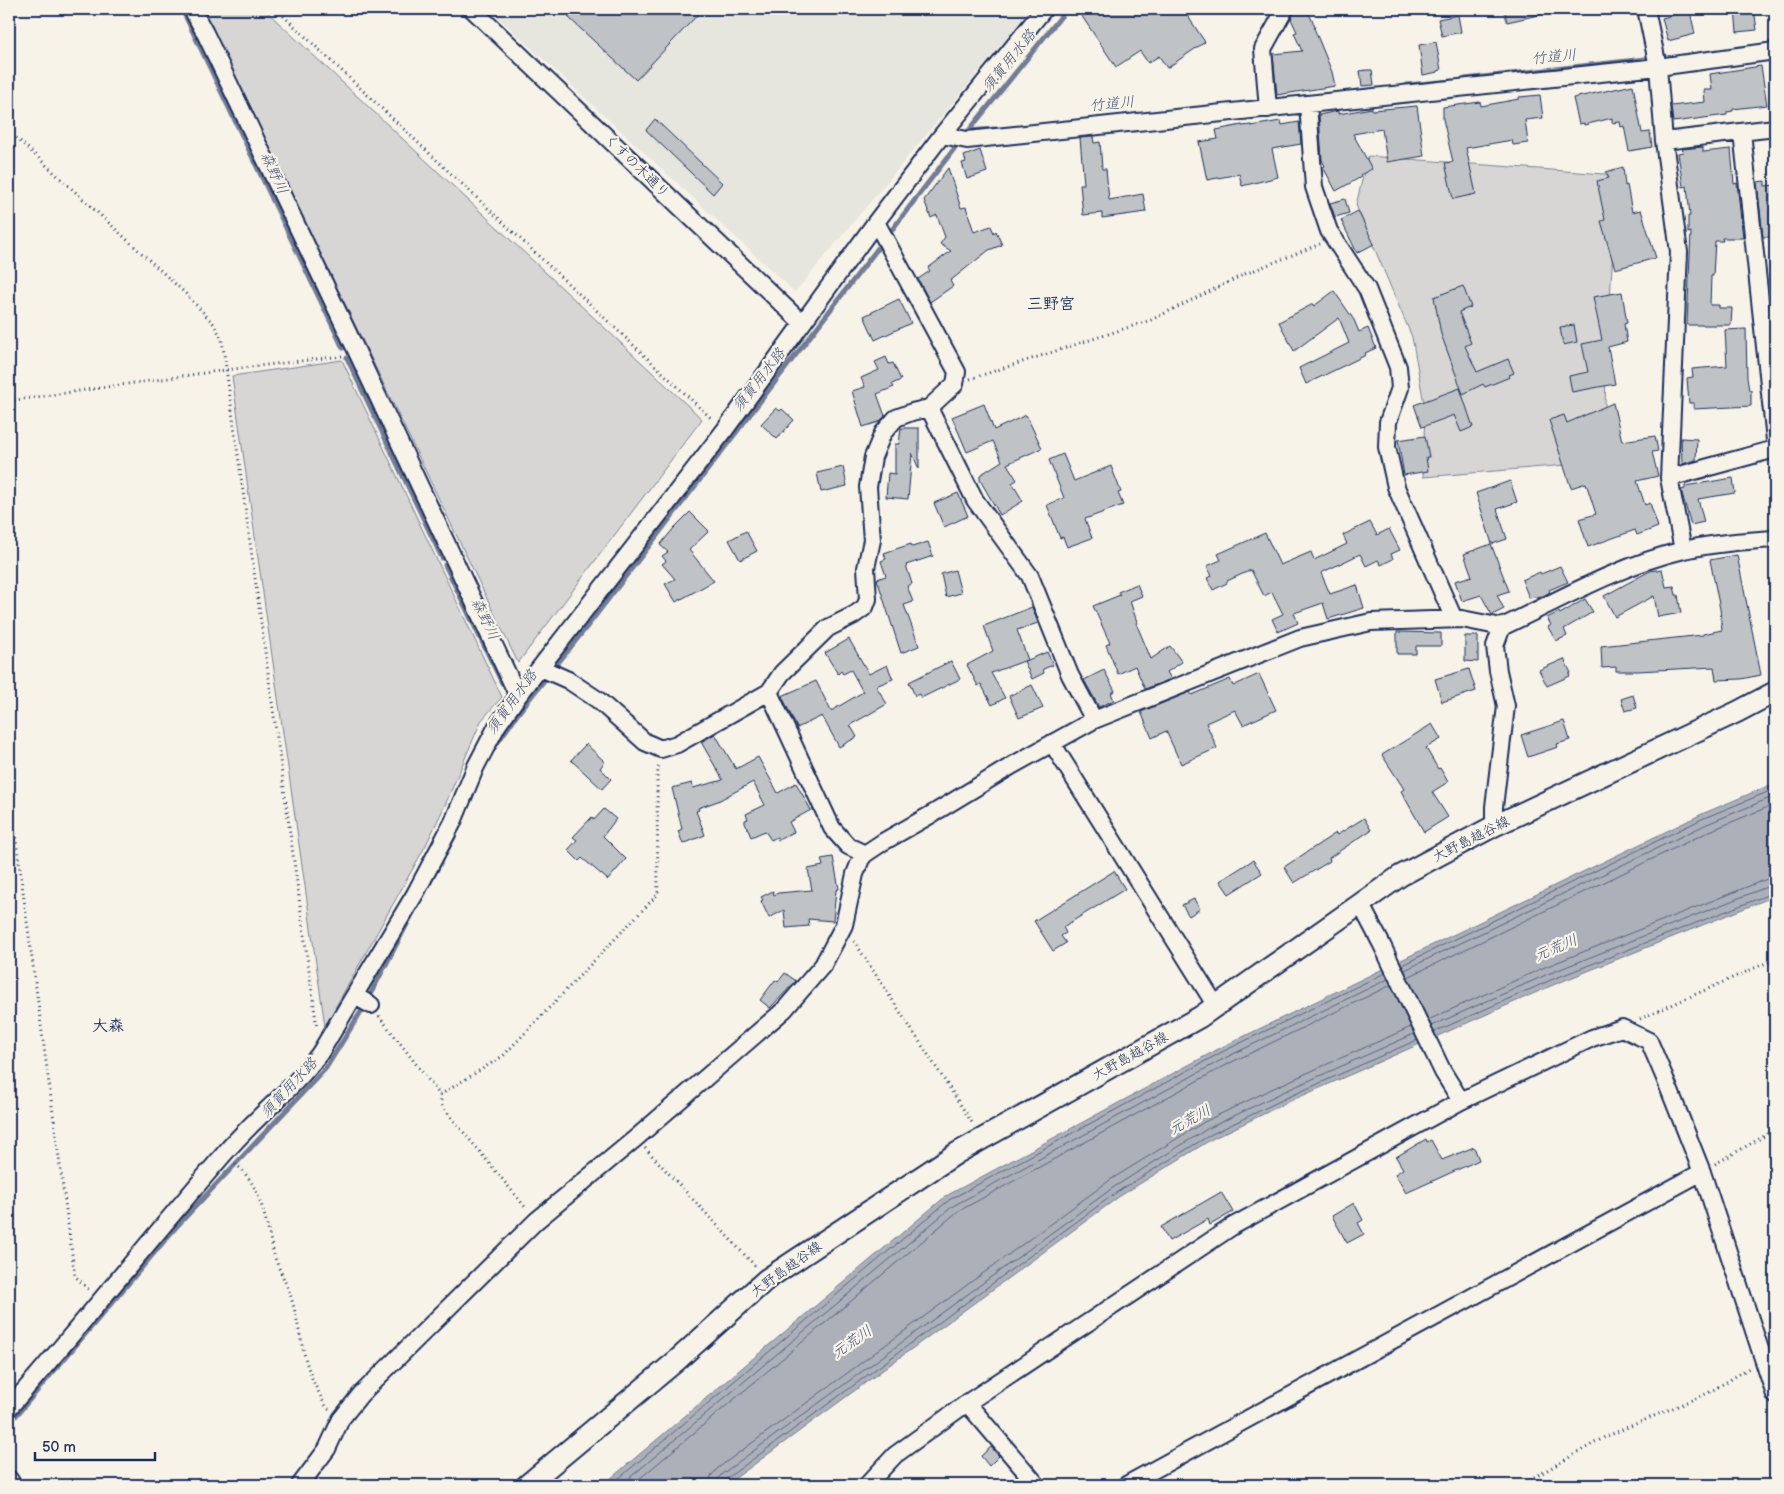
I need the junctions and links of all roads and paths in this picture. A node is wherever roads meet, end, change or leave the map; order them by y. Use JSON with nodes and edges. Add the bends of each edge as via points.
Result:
{"nodes":[{"id":1,"x":192,"y":9,"type":"edge"},
{"id":2,"x":276,"y":9,"type":"edge"},
{"id":3,"x":472,"y":9,"type":"edge"},
{"id":4,"x":1044,"y":9,"type":"edge"},
{"id":5,"x":1285,"y":9,"type":"edge"},
{"id":6,"x":1646,"y":9,"type":"edge"},
{"id":7,"x":1775,"y":52,"type":"edge"},
{"id":8,"x":1658,"y":67,"type":"junction"},
{"id":9,"x":1308,"y":104,"type":"junction"},
{"id":10,"x":1268,"y":108,"type":"junction"},
{"id":11,"x":1775,"y":128,"type":"edge"},
{"id":12,"x":9,"y":131,"type":"edge"},
{"id":13,"x":1742,"y":132,"type":"junction"},
{"id":14,"x":942,"y":135,"type":"junction"},
{"id":15,"x":1664,"y":141,"type":"junction"},
{"id":16,"x":876,"y":222,"type":"junction"},
{"id":17,"x":1334,"y":239,"type":"junction"},
{"id":18,"x":802,"y":322,"type":"junction"},
{"id":19,"x":342,"y":356,"type":"dead end"},
{"id":20,"x":225,"y":370,"type":"junction"},
{"id":21,"x":955,"y":384,"type":"junction"},
{"id":22,"x":9,"y":402,"type":"edge"},
{"id":23,"x":929,"y":408,"type":"junction"},
{"id":24,"x":724,"y":431,"type":"junction"},
{"id":25,"x":1775,"y":440,"type":"edge"},
{"id":26,"x":1775,"y":449,"type":"edge"},
{"id":27,"x":1670,"y":478,"type":"junction"},
{"id":28,"x":1775,"y":539,"type":"edge"},
{"id":29,"x":1683,"y":550,"type":"junction"},
{"id":30,"x":1454,"y":619,"type":"junction"},
{"id":31,"x":1502,"y":627,"type":"junction"},
{"id":32,"x":541,"y":668,"type":"junction"},
{"id":33,"x":770,"y":692,"type":"junction"},
{"id":34,"x":1775,"y":692,"type":"edge"},
{"id":35,"x":518,"y":696,"type":"junction"},
{"id":36,"x":1094,"y":720,"type":"junction"},
{"id":37,"x":1052,"y":743,"type":"junction"},
{"id":38,"x":661,"y":749,"type":"junction"},
{"id":39,"x":9,"y":788,"type":"edge"},
{"id":40,"x":1494,"y":826,"type":"junction"},
{"id":41,"x":866,"y":854,"type":"junction"},
{"id":42,"x":1361,"y":905,"type":"junction"},
{"id":43,"x":844,"y":925,"type":"junction"},
{"id":44,"x":1775,"y":959,"type":"edge"},
{"id":45,"x":355,"y":996,"type":"junction"},
{"id":46,"x":371,"y":1006,"type":"joint"},
{"id":47,"x":1216,"y":1006,"type":"junction"},
{"id":48,"x":1622,"y":1028,"type":"junction"},
{"id":49,"x":320,"y":1053,"type":"junction"},
{"id":50,"x":440,"y":1095,"type":"junction"},
{"id":51,"x":1461,"y":1101,"type":"junction"},
{"id":52,"x":973,"y":1124,"type":"dead end"},
{"id":53,"x":1775,"y":1130,"type":"edge"},
{"id":54,"x":636,"y":1138,"type":"junction"},
{"id":55,"x":239,"y":1167,"type":"dead end"},
{"id":56,"x":1702,"y":1172,"type":"junction"},
{"id":57,"x":536,"y":1220,"type":"junction"},
{"id":58,"x":768,"y":1279,"type":"junction"},
{"id":59,"x":99,"y":1301,"type":"junction"},
{"id":60,"x":1769,"y":1356,"type":"edge"},
{"id":61,"x":1775,"y":1395,"type":"edge"},
{"id":62,"x":967,"y":1403,"type":"junction"},
{"id":63,"x":9,"y":1408,"type":"edge"},
{"id":64,"x":342,"y":1419,"type":"junction"},
{"id":65,"x":9,"y":1479,"type":"edge"},
{"id":66,"x":13,"y":1485,"type":"edge"},
{"id":67,"x":300,"y":1485,"type":"edge"},
{"id":68,"x":527,"y":1485,"type":"edge"},
{"id":69,"x":866,"y":1485,"type":"edge"},
{"id":70,"x":1037,"y":1485,"type":"edge"},
{"id":71,"x":1126,"y":1485,"type":"edge"},
{"id":72,"x":1521,"y":1485,"type":"edge"}],
"edges":[{"from":1,"to":35,"type":"street"},
{"from":2,"to":24,"type":"path"},
{"from":3,"to":18,"type":"street","name":"くすの木通り"},
{"from":4,"to":14,"type":"street"},
{"from":5,"to":10,"type":"street","via":[[1263,49]]},
{"from":6,"to":8,"type":"street"},
{"from":7,"to":8,"type":"street"},
{"from":8,"to":9,"type":"street"},
{"from":8,"to":15,"type":"street"},
{"from":9,"to":10,"type":"street"},
{"from":9,"to":17,"type":"street","via":[[1314,187]]},
{"from":10,"to":14,"type":"street","via":[[967,140]]},
{"from":11,"to":13,"type":"street"},
{"from":12,"to":20,"type":"path","via":[[185,293],[213,323],[222,339]]},
{"from":13,"to":15,"type":"street"},
{"from":13,"to":25,"type":"street"},
{"from":14,"to":16,"type":"street"},
{"from":15,"to":27,"type":"street","via":[[1679,252]]},
{"from":16,"to":18,"type":"street"},
{"from":16,"to":21,"type":"street","via":[[957,372]]},
{"from":17,"to":21,"type":"path","via":[[1245,274],[1151,320]]},
{"from":17,"to":30,"type":"street","via":[[1367,289],[1398,367],[1400,388],[1388,422],[1388,447],[1396,487]]},
{"from":18,"to":24,"type":"street"},
{"from":19,"to":20,"type":"path"},
{"from":20,"to":22,"type":"path"},
{"from":20,"to":49,"type":"path"},
{"from":21,"to":23,"type":"street"},
{"from":23,"to":33,"type":"street","via":[[896,418],[883,433],[873,458],[868,487],[872,540],[866,568],[868,599],[865,607],[828,628],[782,673]]},
{"from":23,"to":36,"type":"street","via":[[976,500],[1030,576],[1070,675]]},
{"from":24,"to":32,"type":"street"},
{"from":26,"to":27,"type":"street"},
{"from":27,"to":29,"type":"street"},
{"from":28,"to":29,"type":"street"},
{"from":29,"to":31,"type":"street","via":[[1629,568]]},
{"from":30,"to":31,"type":"street"},
{"from":30,"to":36,"type":"street","via":[[1372,622],[1300,638]]},
{"from":31,"to":40,"type":"street","via":[[1495,646],[1506,706]]},
{"from":32,"to":35,"type":"street"},
{"from":32,"to":38,"type":"street","via":[[568,680],[598,700],[645,742]]},
{"from":33,"to":38,"type":"street","via":[[677,744]]},
{"from":33,"to":41,"type":"street","via":[[832,828],[848,846]]},
{"from":34,"to":40,"type":"main road","name":"大野島越谷線"},
{"from":35,"to":45,"type":"street","via":[[497,726],[453,822]]},
{"from":36,"to":37,"type":"street"},
{"from":37,"to":41,"type":"street"},
{"from":37,"to":47,"type":"street"},
{"from":38,"to":50,"type":"path","via":[[657,778],[658,894],[503,1056]]},
{"from":39,"to":59,"type":"path","via":[[75,1276]]},
{"from":40,"to":42,"type":"main road","name":"大野島越谷線","via":[[1400,876]]},
{"from":41,"to":43,"type":"street","via":[[855,874]]},
{"from":42,"to":47,"type":"main road","name":"大野島越谷線"},
{"from":42,"to":51,"type":"street","via":[[1443,1072]]},
{"from":43,"to":52,"type":"path"},
{"from":43,"to":54,"type":"street","via":[[823,964],[784,1010]]},
{"from":44,"to":48,"type":"path"},
{"from":45,"to":46,"type":"street"},
{"from":45,"to":49,"type":"street"},
{"from":46,"to":50,"type":"path"},
{"from":47,"to":58,"type":"main road","name":"大野島越谷線","via":[[956,1153]]},
{"from":48,"to":51,"type":"street","via":[[1592,1038]]},
{"from":48,"to":56,"type":"street","via":[[1649,1041]]},
{"from":49,"to":59,"type":"street","via":[[288,1091],[231,1146]]},
{"from":50,"to":57,"type":"path","via":[[442,1106]]},
{"from":51,"to":62,"type":"street","via":[[1233,1226]]},
{"from":53,"to":56,"type":"path"},
{"from":54,"to":57,"type":"street"},
{"from":54,"to":58,"type":"path"},
{"from":55,"to":64,"type":"path","via":[[258,1194],[276,1260],[291,1297],[305,1362],[316,1389],[326,1406]]},
{"from":56,"to":60,"type":"street"},
{"from":56,"to":71,"type":"street"},
{"from":57,"to":64,"type":"street","via":[[361,1394]]},
{"from":58,"to":68,"type":"main road","name":"大野島越谷線","via":[[675,1362]]},
{"from":59,"to":63,"type":"street"},
{"from":60,"to":61,"type":"street"},
{"from":60,"to":72,"type":"path","via":[[1708,1393],[1605,1437]]},
{"from":62,"to":69,"type":"street","via":[[895,1455]]},
{"from":62,"to":70,"type":"street"},
{"from":64,"to":67,"type":"street","via":[[326,1449]]},
{"from":65,"to":66,"type":"street"}]}
